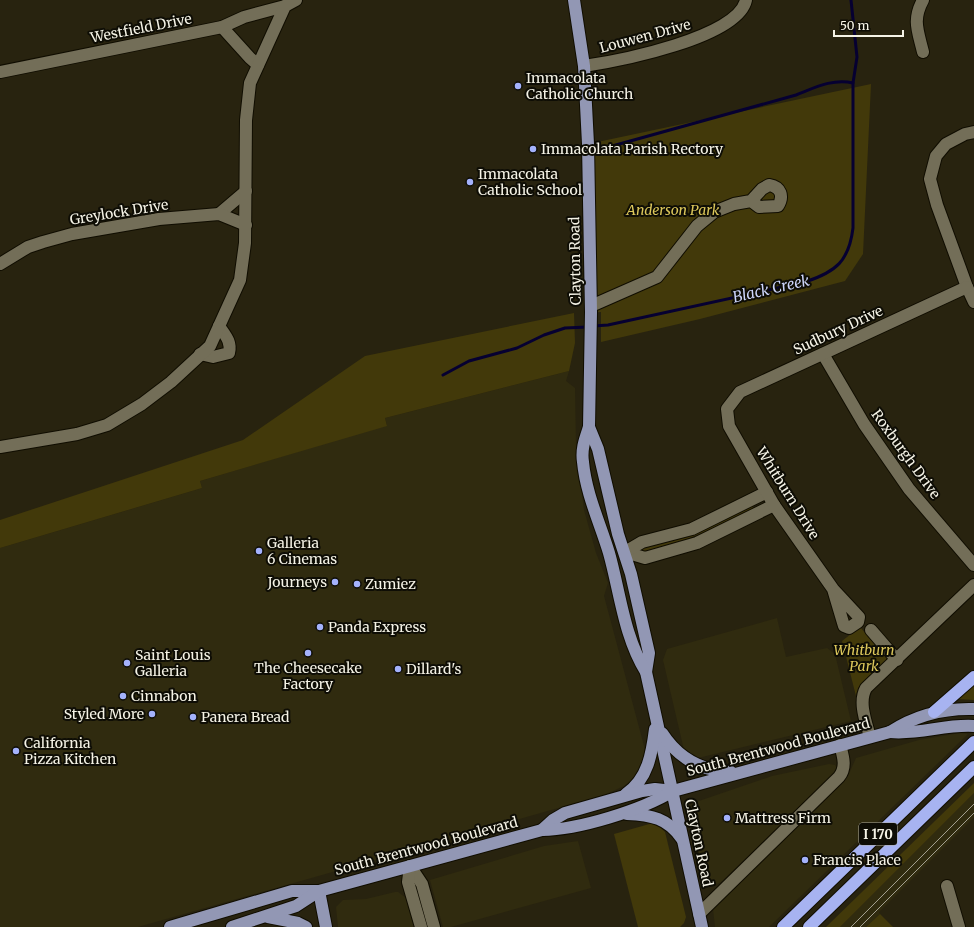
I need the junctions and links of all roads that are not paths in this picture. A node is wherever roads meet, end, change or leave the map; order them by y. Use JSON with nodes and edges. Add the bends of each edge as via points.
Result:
{"nodes":[{"id":1,"x":296,"y":0,"type":"edge"},
{"id":2,"x":574,"y":0,"type":"edge"},
{"id":3,"x":746,"y":0,"type":"edge"},
{"id":4,"x":923,"y":0,"type":"edge"},
{"id":5,"x":285,"y":6,"type":"junction"},
{"id":6,"x":222,"y":27,"type":"junction"},
{"id":7,"x":924,"y":52,"type":"dead end"},
{"id":8,"x":258,"y":65,"type":"junction"},
{"id":9,"x":584,"y":66,"type":"junction"},
{"id":10,"x":0,"y":72,"type":"edge"},
{"id":11,"x":974,"y":132,"type":"edge"},
{"id":12,"x":246,"y":191,"type":"junction"},
{"id":13,"x":751,"y":201,"type":"dead end"},
{"id":14,"x":219,"y":214,"type":"junction"},
{"id":15,"x":246,"y":225,"type":"junction"},
{"id":16,"x":0,"y":264,"type":"edge"},
{"id":17,"x":967,"y":287,"type":"junction"},
{"id":18,"x":974,"y":302,"type":"edge"},
{"id":19,"x":591,"y":309,"type":"junction"},
{"id":20,"x":219,"y":326,"type":"junction"},
{"id":21,"x":200,"y":354,"type":"junction"},
{"id":22,"x":823,"y":354,"type":"junction"},
{"id":23,"x":727,"y":409,"type":"joint"},
{"id":24,"x":589,"y":427,"type":"junction"},
{"id":25,"x":0,"y":447,"type":"edge"},
{"id":26,"x":767,"y":492,"type":"junction"},
{"id":27,"x":774,"y":505,"type":"junction"},
{"id":28,"x":625,"y":552,"type":"junction"},
{"id":29,"x":974,"y":565,"type":"edge"},
{"id":30,"x":974,"y":585,"type":"edge"},
{"id":31,"x":833,"y":589,"type":"junction"},
{"id":32,"x":871,"y":630,"type":"dead end"},
{"id":33,"x":897,"y":660,"type":"junction"},
{"id":34,"x":646,"y":672,"type":"junction"},
{"id":35,"x":974,"y":677,"type":"edge"},
{"id":36,"x":974,"y":709,"type":"edge"},
{"id":37,"x":934,"y":712,"type":"junction"},
{"id":38,"x":656,"y":720,"type":"junction"},
{"id":39,"x":974,"y":726,"type":"edge"},
{"id":40,"x":890,"y":732,"type":"junction"},
{"id":41,"x":870,"y":737,"type":"junction"},
{"id":42,"x":974,"y":742,"type":"edge"},
{"id":43,"x":840,"y":745,"type":"junction"},
{"id":44,"x":974,"y":767,"type":"edge"},
{"id":45,"x":740,"y":773,"type":"junction"},
{"id":46,"x":673,"y":791,"type":"junction"},
{"id":47,"x":621,"y":798,"type":"junction"},
{"id":48,"x":618,"y":814,"type":"junction"},
{"id":49,"x":542,"y":830,"type":"junction"},
{"id":50,"x":684,"y":841,"type":"junction"},
{"id":51,"x":410,"y":866,"type":"junction"},
{"id":52,"x":947,"y":886,"type":"dead end"},
{"id":53,"x":319,"y":891,"type":"junction"},
{"id":54,"x":699,"y":914,"type":"junction"},
{"id":55,"x":263,"y":917,"type":"junction"},
{"id":56,"x":170,"y":927,"type":"edge"},
{"id":57,"x":232,"y":927,"type":"edge"},
{"id":58,"x":306,"y":927,"type":"edge"},
{"id":59,"x":326,"y":927,"type":"edge"},
{"id":60,"x":421,"y":927,"type":"edge"},
{"id":61,"x":434,"y":927,"type":"edge"},
{"id":62,"x":702,"y":927,"type":"edge"},
{"id":63,"x":783,"y":927,"type":"edge"},
{"id":64,"x":809,"y":927,"type":"edge"},
{"id":65,"x":959,"y":927,"type":"edge"}],
"edges":[{"from":1,"to":5,"type":"street","name":"Westfield Drive"},
{"from":2,"to":9,"type":"main road","name":"Clayton Road"},
{"from":3,"to":9,"type":"street","name":"Louwen Drive","via":[[740,11],[727,24],[700,38]]},
{"from":4,"to":7,"type":"street","via":[[916,21]]},
{"from":5,"to":6,"type":"street","name":"Westfield Drive","via":[[244,17]]},
{"from":5,"to":8,"type":"street"},
{"from":6,"to":8,"type":"street"},
{"from":6,"to":10,"type":"street","name":"Westfield Drive"},
{"from":8,"to":12,"type":"street","via":[[250,83],[246,120]]},
{"from":9,"to":19,"type":"main road","name":"Clayton Road"},
{"from":11,"to":17,"type":"street","via":[[946,144],[936,156],[930,179]]},
{"from":12,"to":14,"type":"street"},
{"from":12,"to":15,"type":"street"},
{"from":13,"to":19,"type":"street","via":[[714,212],[697,226],[657,277]]},
{"from":14,"to":15,"type":"street","name":"Greylock Drive"},
{"from":14,"to":16,"type":"street","name":"Greylock Drive","via":[[159,220],[72,234],[28,247]]},
{"from":15,"to":20,"type":"street","via":[[240,280]]},
{"from":17,"to":18,"type":"street"},
{"from":17,"to":22,"type":"street","name":"Sudbury Drive"},
{"from":19,"to":24,"type":"main road","name":"Clayton Road"},
{"from":20,"to":21,"type":"street","via":[[210,346]]},
{"from":20,"to":21,"type":"street","via":[[227,338],[229,353],[213,357]]},
{"from":21,"to":25,"type":"street","via":[[171,382],[142,404],[107,425],[77,434]]},
{"from":22,"to":23,"type":"street","name":"Sudbury Drive","via":[[740,392]]},
{"from":22,"to":29,"type":"street","name":"Roxburgh Drive","via":[[864,424],[909,489]]},
{"from":23,"to":26,"type":"street","name":"Whitburn Drive","via":[[729,426]]},
{"from":24,"to":28,"type":"main road","name":"Clayton Road","via":[[598,449],[610,504]]},
{"from":24,"to":34,"type":"main road","name":"Clayton Road","via":[[582,448],[583,463],[636,656]]},
{"from":26,"to":27,"type":"street","name":"Whitburn Drive"},
{"from":26,"to":28,"type":"street","via":[[692,529],[642,542]]},
{"from":27,"to":28,"type":"street","via":[[697,543],[645,558]]},
{"from":27,"to":31,"type":"street","name":"Whitburn Drive"},
{"from":28,"to":34,"type":"main road","name":"Clayton Road","via":[[649,653]]},
{"from":30,"to":33,"type":"street"},
{"from":31,"to":31,"type":"street","name":"Whitburn Drive","via":[[860,620],[849,628],[844,626]]},
{"from":32,"to":33,"type":"street"},
{"from":33,"to":41,"type":"street","via":[[871,682],[864,692],[863,704]]},
{"from":34,"to":38,"type":"main road","name":"Clayton Road"},
{"from":35,"to":37,"type":"highway"},
{"from":36,"to":37,"type":"main road","name":"South Brentwood Boulevard"},
{"from":37,"to":40,"type":"main road","name":"South Brentwood Boulevard","via":[[916,717]]},
{"from":38,"to":45,"type":"main road","via":[[669,743],[689,761],[713,771]]},
{"from":38,"to":46,"type":"main road","name":"Clayton Road"},
{"from":38,"to":47,"type":"main road","via":[[649,764],[634,789]]},
{"from":39,"to":40,"type":"main road","name":"South Brentwood Boulevard"},
{"from":40,"to":41,"type":"main road","name":"South Brentwood Boulevard"},
{"from":41,"to":43,"type":"main road","name":"South Brentwood Boulevard"},
{"from":42,"to":63,"type":"highway","number":"I 170"},
{"from":43,"to":45,"type":"main road","name":"South Brentwood Boulevard"},
{"from":43,"to":54,"type":"street","via":[[844,764],[839,777]]},
{"from":44,"to":64,"type":"highway","number":"I 170"},
{"from":45,"to":46,"type":"main road","name":"South Brentwood Boulevard"},
{"from":46,"to":47,"type":"main road","name":"South Brentwood Boulevard","via":[[655,789]]},
{"from":46,"to":48,"type":"main road","name":"South Brentwood Boulevard","via":[[646,805]]},
{"from":46,"to":50,"type":"main road","name":"Clayton Road"},
{"from":47,"to":49,"type":"main road","name":"South Brentwood Boulevard","via":[[565,813]]},
{"from":48,"to":49,"type":"main road","name":"South Brentwood Boulevard","via":[[571,828]]},
{"from":48,"to":50,"type":"main road","via":[[653,816],[663,820],[671,825]]},
{"from":49,"to":51,"type":"main road","name":"South Brentwood Boulevard"},
{"from":50,"to":54,"type":"main road","name":"Clayton Road"},
{"from":51,"to":53,"type":"main road","name":"South Brentwood Boulevard"},
{"from":51,"to":60,"type":"street","via":[[408,882]]},
{"from":51,"to":61,"type":"street","via":[[422,884]]},
{"from":52,"to":65,"type":"street"},
{"from":53,"to":55,"type":"main road","name":"South Brentwood Boulevard","via":[[302,903]]},
{"from":53,"to":56,"type":"main road","name":"South Brentwood Boulevard","via":[[292,891]]},
{"from":53,"to":59,"type":"main road"},
{"from":54,"to":62,"type":"main road","name":"Clayton Road"},
{"from":55,"to":57,"type":"main road","name":"South Brentwood Boulevard"},
{"from":55,"to":58,"type":"main road","via":[[281,918]]}]}
